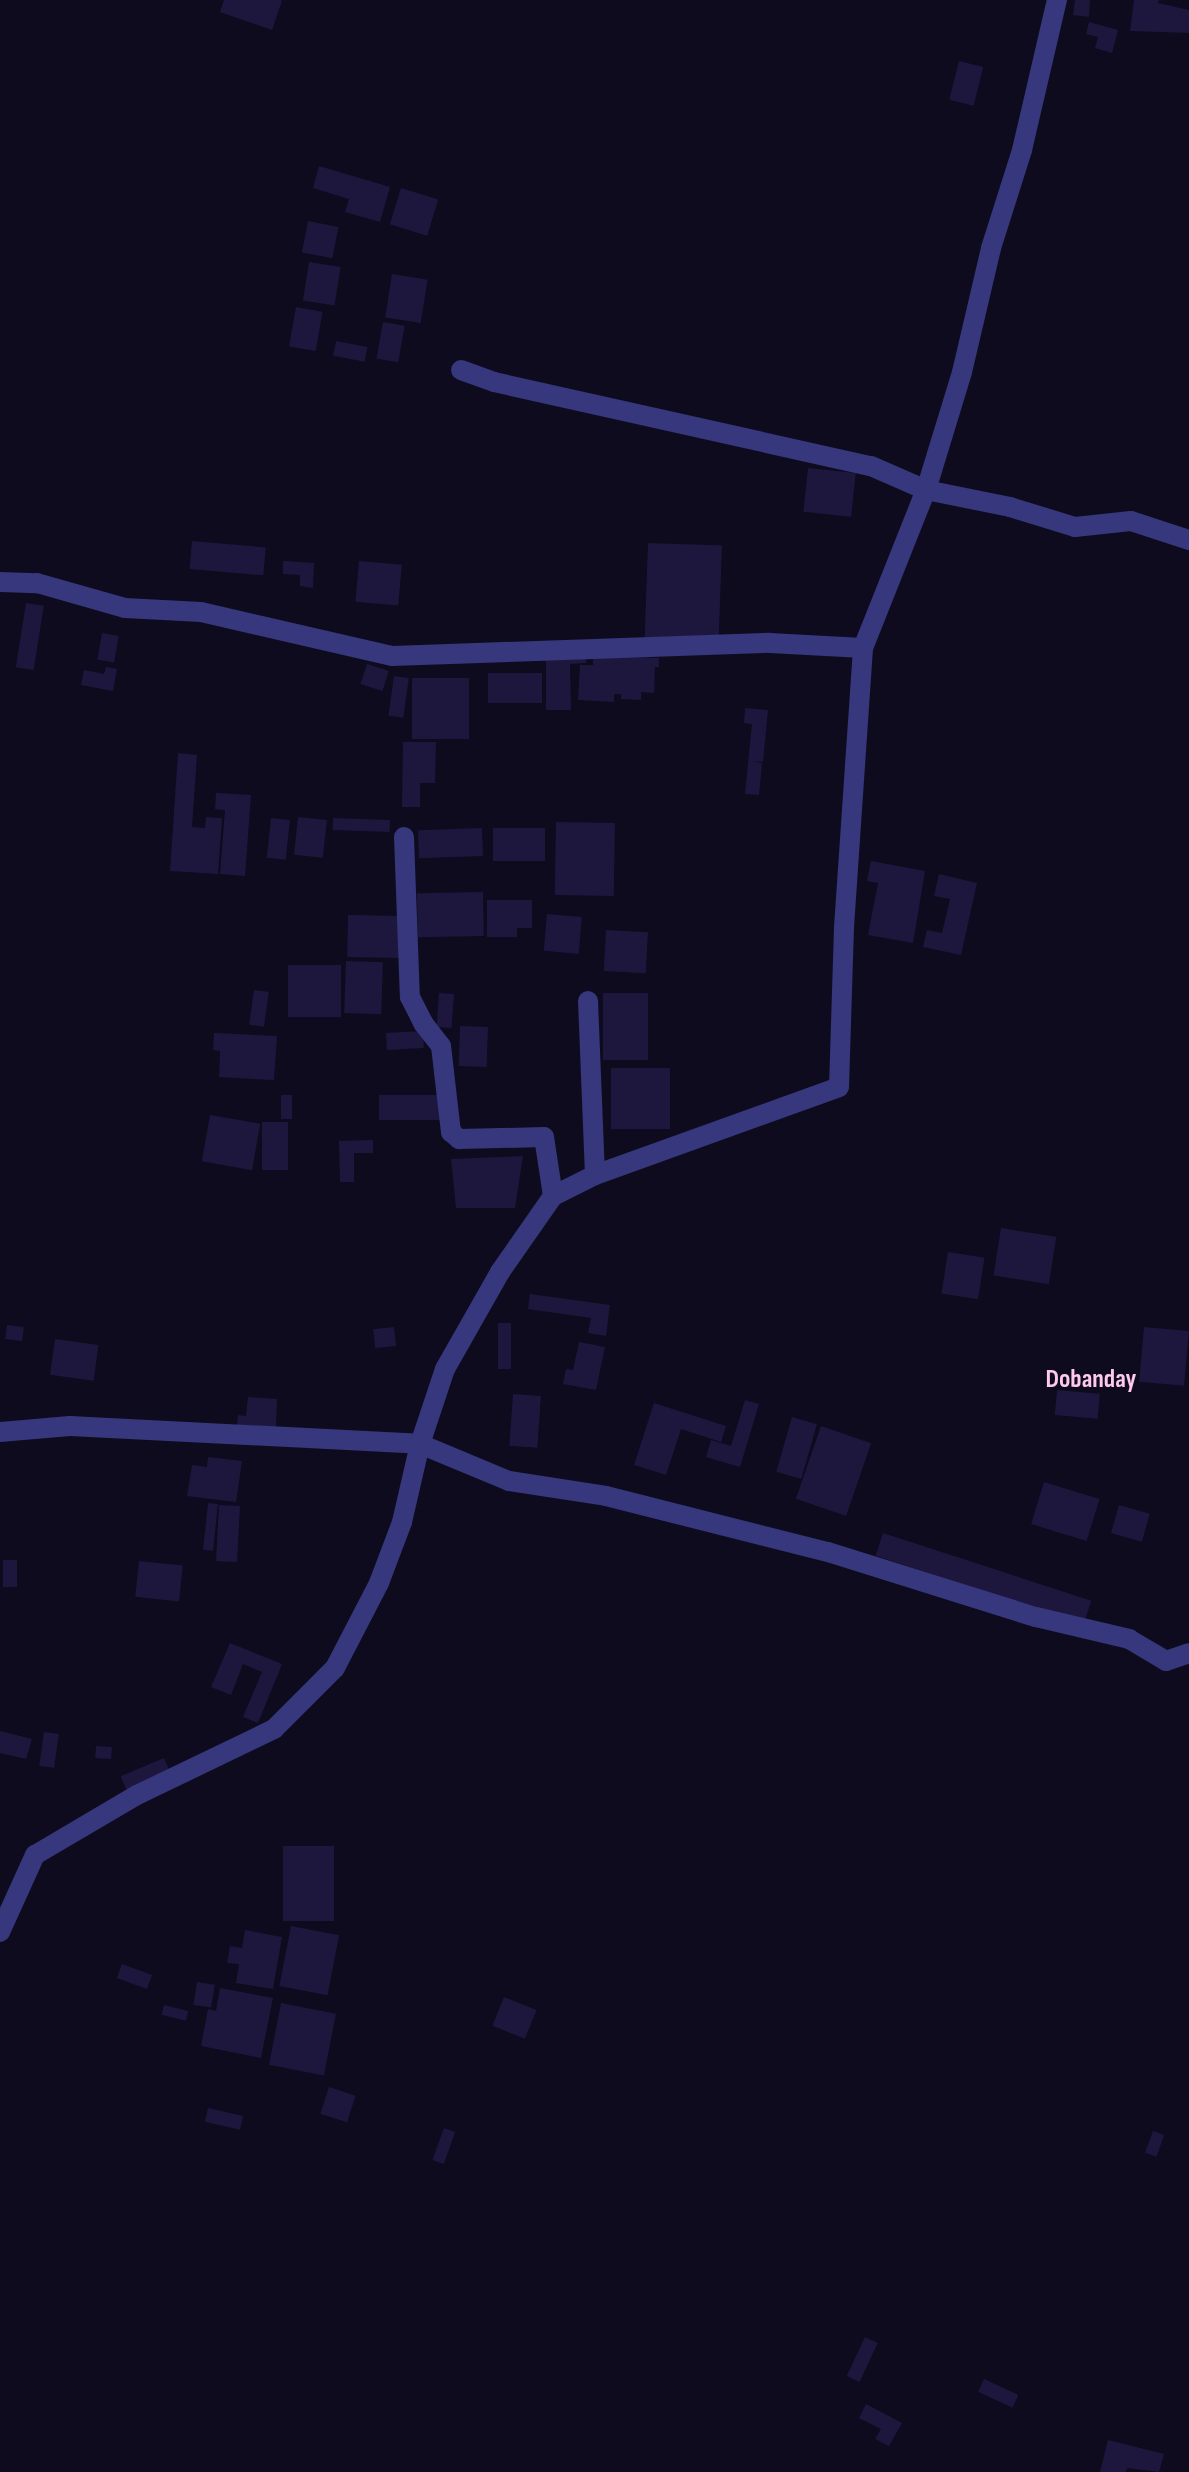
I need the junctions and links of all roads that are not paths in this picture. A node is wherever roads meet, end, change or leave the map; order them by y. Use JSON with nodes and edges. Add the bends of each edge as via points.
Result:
{"nodes":[{"id":1,"x":1057,"y":0,"type":"edge"},
{"id":2,"x":461,"y":370,"type":"dead end"},
{"id":3,"x":926,"y":490,"type":"junction"},
{"id":4,"x":1189,"y":540,"type":"edge"},
{"id":5,"x":0,"y":582,"type":"edge"},
{"id":6,"x":863,"y":648,"type":"junction"},
{"id":7,"x":404,"y":837,"type":"dead end"},
{"id":8,"x":588,"y":1001,"type":"dead end"},
{"id":9,"x":595,"y":1175,"type":"junction"},
{"id":10,"x":553,"y":1196,"type":"junction"},
{"id":11,"x":0,"y":1432,"type":"edge"},
{"id":12,"x":420,"y":1444,"type":"junction"},
{"id":13,"x":1189,"y":1653,"type":"edge"},
{"id":14,"x":0,"y":1932,"type":"edge"}],
"edges":[{"from":1,"to":3,"type":"street","via":[[1022,150]]},
{"from":2,"to":3,"type":"street","via":[[494,382],[871,466]]},
{"from":3,"to":4,"type":"street","via":[[1075,527],[1131,521]]},
{"from":3,"to":6,"type":"street"},
{"from":5,"to":6,"type":"street","via":[[37,583],[125,608],[201,612],[392,656],[770,643]]},
{"from":6,"to":9,"type":"street","via":[[839,1087]]},
{"from":7,"to":10,"type":"street","via":[[410,997],[441,1046],[451,1132],[459,1139],[544,1137]]},
{"from":8,"to":9,"type":"street"},
{"from":9,"to":10,"type":"street"},
{"from":10,"to":12,"type":"street","via":[[500,1272],[445,1369]]},
{"from":11,"to":12,"type":"street","via":[[70,1426]]},
{"from":12,"to":13,"type":"street","via":[[509,1481],[606,1496],[828,1552],[1036,1617],[1129,1639],[1166,1661]]},
{"from":12,"to":14,"type":"street","via":[[402,1522],[379,1583],[335,1668],[274,1729],[137,1795],[35,1855]]}]}
